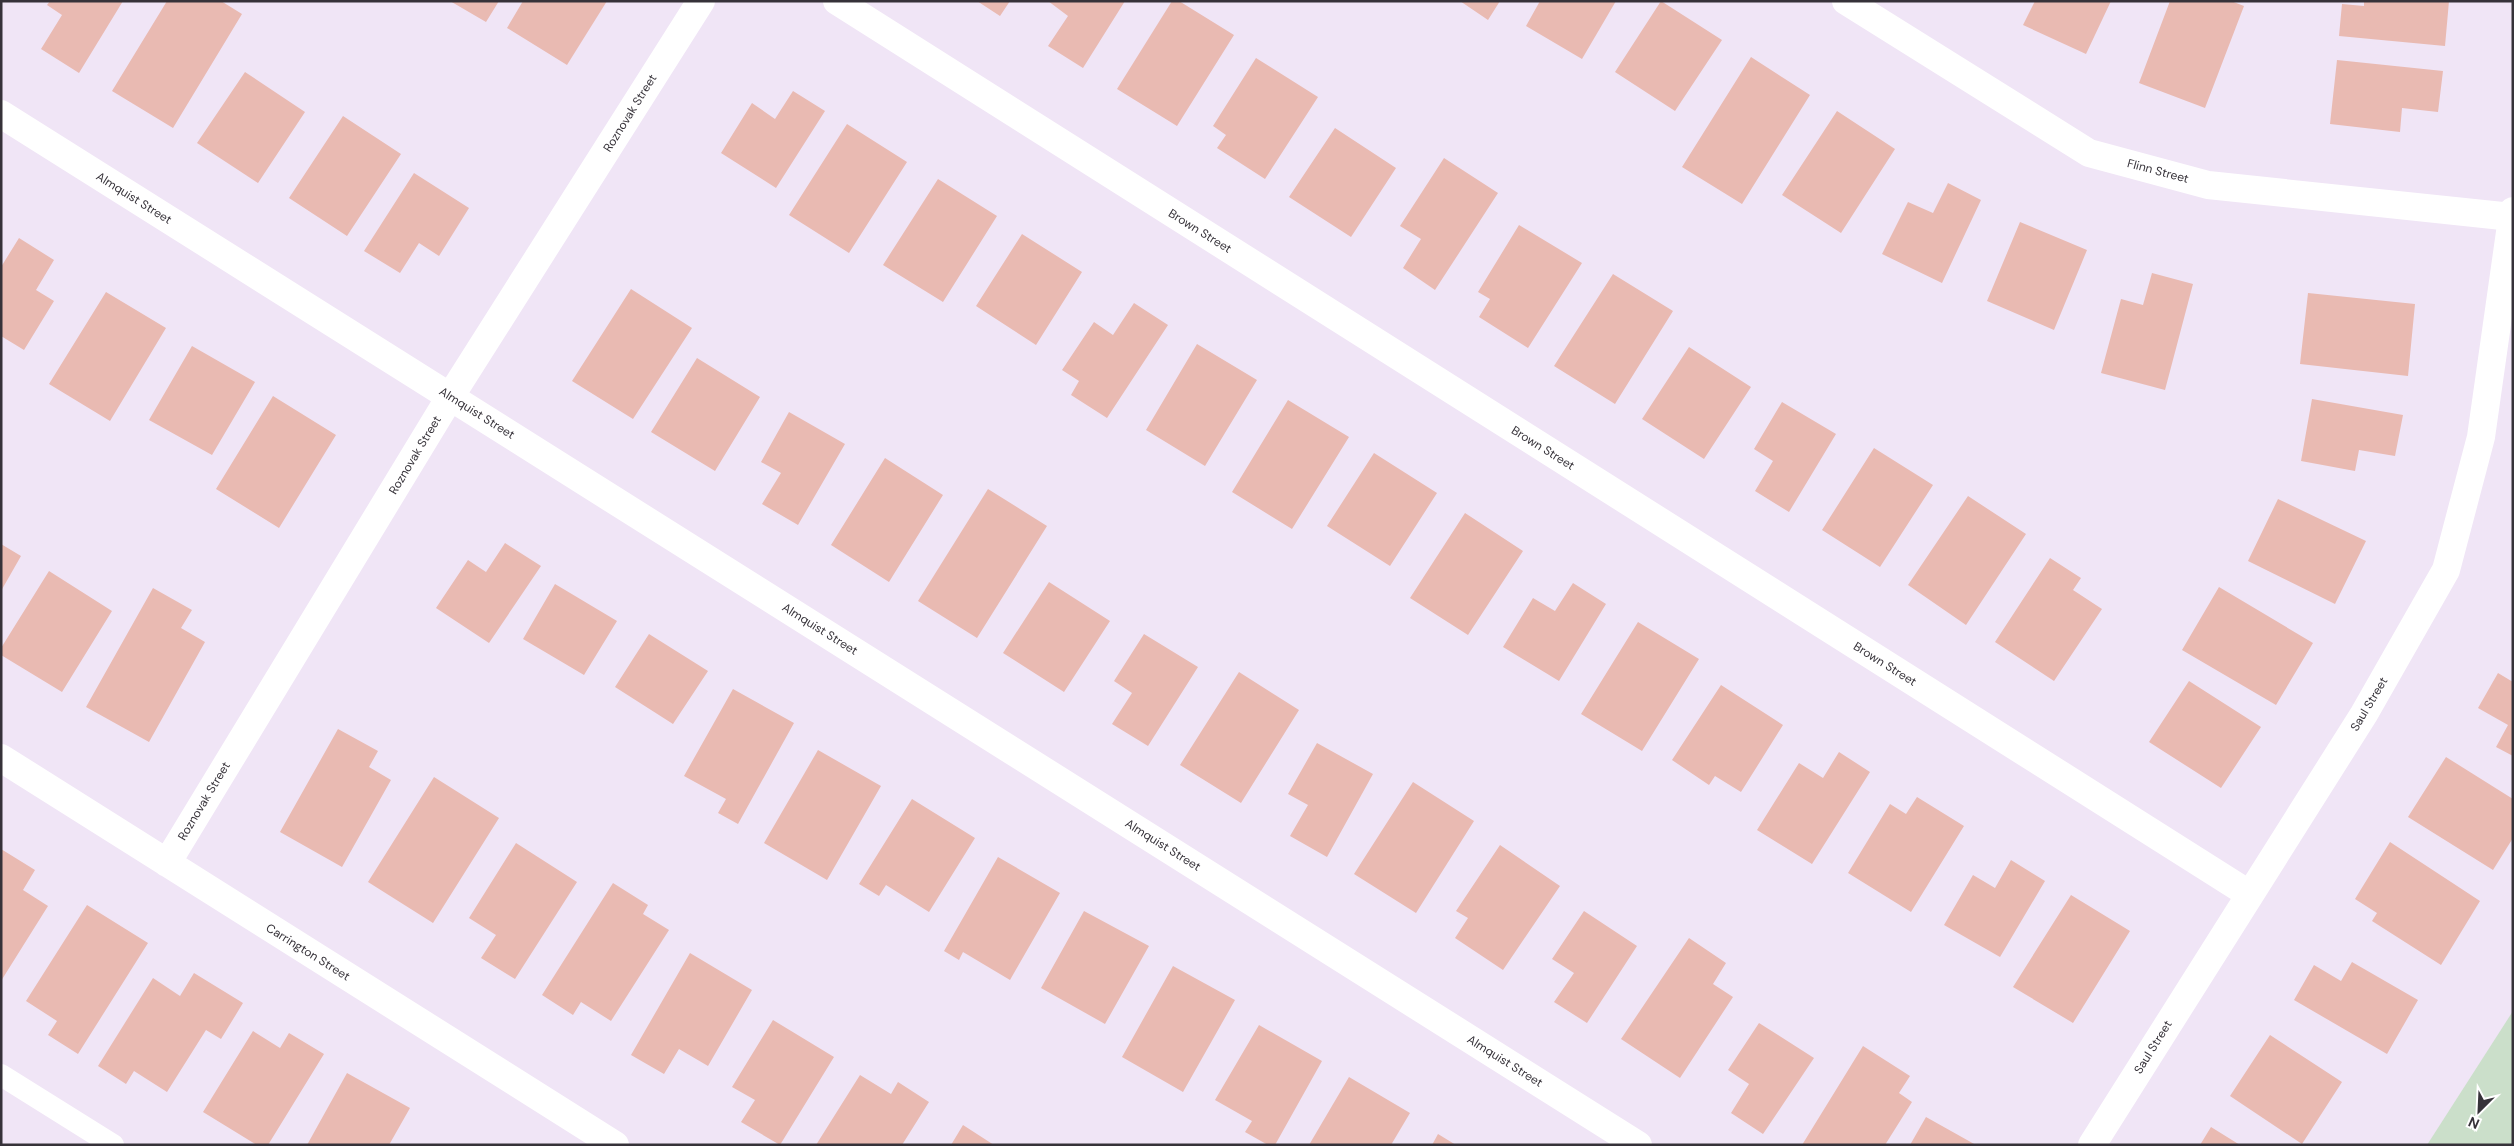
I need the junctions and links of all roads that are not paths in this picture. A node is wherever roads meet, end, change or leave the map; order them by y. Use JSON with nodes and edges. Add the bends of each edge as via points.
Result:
{"nodes":[{"id":1,"x":701,"y":1,"type":"edge"},
{"id":2,"x":836,"y":1,"type":"edge"},
{"id":3,"x":1846,"y":1,"type":"edge"},
{"id":4,"x":1,"y":114,"type":"edge"},
{"id":5,"x":2513,"y":211,"type":"edge"},
{"id":6,"x":2512,"y":217,"type":"edge"},
{"id":7,"x":450,"y":397,"type":"junction"},
{"id":8,"x":1,"y":758,"type":"edge"},
{"id":9,"x":167,"y":863,"type":"junction"},
{"id":10,"x":2249,"y":894,"type":"junction"},
{"id":11,"x":1,"y":1075,"type":"edge"},
{"id":12,"x":113,"y":1145,"type":"edge"},
{"id":13,"x":615,"y":1145,"type":"edge"},
{"id":14,"x":1638,"y":1145,"type":"edge"},
{"id":15,"x":2092,"y":1145,"type":"edge"}],
"edges":[{"from":1,"to":7,"type":"street","name":"Roznovak Street"},
{"from":2,"to":10,"type":"street","name":"Brown Street"},
{"from":3,"to":6,"type":"street","name":"Flinn Street","via":[[2089,152],[2208,185]]},
{"from":4,"to":7,"type":"street","name":"Almquist Street"},
{"from":5,"to":6,"type":"street","name":"Saul Street"},
{"from":6,"to":10,"type":"street","name":"Saul Street","via":[[2482,437],[2446,570],[2364,714]]},
{"from":7,"to":9,"type":"street","name":"Roznovak Street"},
{"from":7,"to":14,"type":"street","name":"Almquist Street"},
{"from":8,"to":9,"type":"street","name":"Carrington Street"},
{"from":9,"to":13,"type":"street","name":"Carrington Street"},
{"from":10,"to":15,"type":"street","name":"Saul Street"},
{"from":11,"to":12,"type":"lane"}]}
